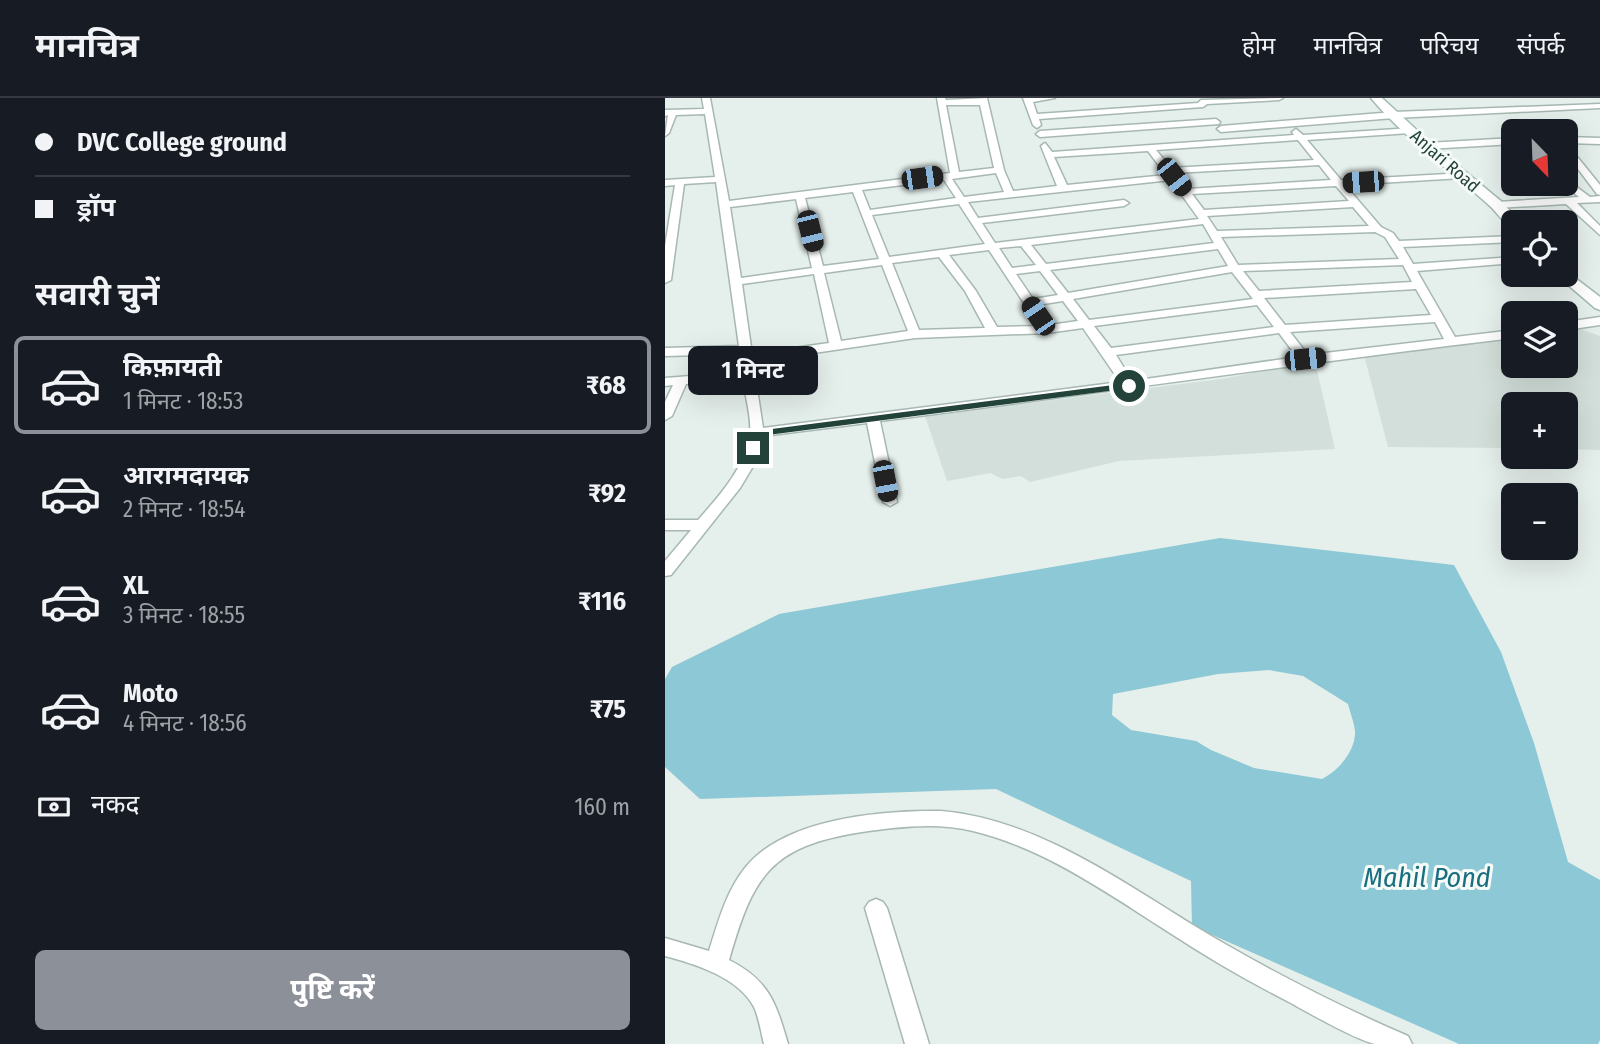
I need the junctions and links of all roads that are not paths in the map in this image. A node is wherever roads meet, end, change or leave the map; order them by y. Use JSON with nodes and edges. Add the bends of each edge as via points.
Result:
{"nodes":[{"id":1,"x":1051,"y":98,"type":"edge"},
{"id":2,"x":1105,"y":98,"type":"edge"},
{"id":3,"x":1279,"y":98,"type":"edge"},
{"id":4,"x":1376,"y":98,"type":"edge"},
{"id":5,"x":1028,"y":99,"type":"edge"},
{"id":6,"x":984,"y":100,"type":"edge"},
{"id":7,"x":941,"y":101,"type":"edge"},
{"id":8,"x":1201,"y":102,"type":"edge"},
{"id":9,"x":707,"y":104,"type":"edge"},
{"id":10,"x":1600,"y":106,"type":"edge"},
{"id":11,"x":1112,"y":112,"type":"junction"},
{"id":12,"x":669,"y":113,"type":"edge"},
{"id":13,"x":1394,"y":115,"type":"junction"},
{"id":14,"x":1034,"y":117,"type":"junction"},
{"id":15,"x":1285,"y":119,"type":"junction"},
{"id":16,"x":1219,"y":125,"type":"junction"},
{"id":17,"x":1121,"y":129,"type":"junction"},
{"id":18,"x":1411,"y":130,"type":"junction"},
{"id":19,"x":665,"y":133,"type":"edge"},
{"id":20,"x":1040,"y":134,"type":"junction"},
{"id":21,"x":1301,"y":138,"type":"junction"},
{"id":22,"x":1579,"y":140,"type":"edge"},
{"id":23,"x":1600,"y":141,"type":"edge"},
{"id":24,"x":1232,"y":142,"type":"junction"},
{"id":25,"x":1501,"y":142,"type":"edge"},
{"id":26,"x":1427,"y":146,"type":"junction"},
{"id":27,"x":1150,"y":148,"type":"junction"},
{"id":28,"x":1131,"y":149,"type":"junction"},
{"id":29,"x":1048,"y":155,"type":"junction"},
{"id":30,"x":1321,"y":162,"type":"junction"},
{"id":31,"x":1579,"y":164,"type":"edge"},
{"id":32,"x":999,"y":170,"type":"junction"},
{"id":33,"x":1171,"y":174,"type":"junction"},
{"id":34,"x":950,"y":175,"type":"junction"},
{"id":35,"x":1462,"y":176,"type":"junction"},
{"id":36,"x":721,"y":179,"type":"junction"},
{"id":37,"x":680,"y":182,"type":"junction"},
{"id":38,"x":665,"y":183,"type":"edge"},
{"id":39,"x":1338,"y":183,"type":"junction"},
{"id":40,"x":856,"y":188,"type":"junction"},
{"id":41,"x":1063,"y":188,"type":"junction"},
{"id":42,"x":1185,"y":192,"type":"junction"},
{"id":43,"x":1600,"y":192,"type":"edge"},
{"id":44,"x":1579,"y":193,"type":"edge"},
{"id":45,"x":1010,"y":194,"type":"junction"},
{"id":46,"x":800,"y":195,"type":"junction"},
{"id":47,"x":962,"y":200,"type":"junction"},
{"id":48,"x":1568,"y":200,"type":"junction"},
{"id":49,"x":1588,"y":200,"type":"junction"},
{"id":50,"x":1600,"y":200,"type":"edge"},
{"id":51,"x":1124,"y":204,"type":"dead end"},
{"id":52,"x":1355,"y":204,"type":"junction"},
{"id":53,"x":725,"y":205,"type":"junction"},
{"id":54,"x":1497,"y":205,"type":"junction"},
{"id":55,"x":1501,"y":210,"type":"edge"},
{"id":56,"x":866,"y":213,"type":"junction"},
{"id":57,"x":1203,"y":217,"type":"junction"},
{"id":58,"x":977,"y":221,"type":"junction"},
{"id":59,"x":1377,"y":229,"type":"junction"},
{"id":60,"x":1600,"y":232,"type":"edge"},
{"id":61,"x":1214,"y":234,"type":"junction"},
{"id":62,"x":1501,"y":240,"type":"edge"},
{"id":63,"x":1024,"y":243,"type":"junction"},
{"id":64,"x":1396,"y":244,"type":"junction"},
{"id":65,"x":1220,"y":245,"type":"junction"},
{"id":66,"x":992,"y":246,"type":"junction"},
{"id":67,"x":943,"y":254,"type":"junction"},
{"id":68,"x":1501,"y":261,"type":"edge"},
{"id":69,"x":885,"y":262,"type":"junction"},
{"id":70,"x":1408,"y":265,"type":"junction"},
{"id":71,"x":1045,"y":268,"type":"junction"},
{"id":72,"x":1235,"y":268,"type":"junction"},
{"id":73,"x":819,"y":272,"type":"junction"},
{"id":74,"x":1009,"y":272,"type":"junction"},
{"id":75,"x":665,"y":280,"type":"edge"},
{"id":76,"x":735,"y":282,"type":"junction"},
{"id":77,"x":1420,"y":285,"type":"junction"},
{"id":78,"x":1578,"y":286,"type":"edge"},
{"id":79,"x":1065,"y":298,"type":"junction"},
{"id":80,"x":1257,"y":298,"type":"junction"},
{"id":81,"x":1030,"y":303,"type":"junction"},
{"id":82,"x":1600,"y":305,"type":"edge"},
{"id":83,"x":1438,"y":318,"type":"junction"},
{"id":84,"x":1600,"y":321,"type":"edge"},
{"id":85,"x":1578,"y":324,"type":"edge"},
{"id":86,"x":1085,"y":325,"type":"junction"},
{"id":87,"x":1047,"y":329,"type":"junction"},
{"id":88,"x":1282,"y":329,"type":"junction"},
{"id":89,"x":993,"y":331,"type":"junction"},
{"id":90,"x":915,"y":334,"type":"junction"},
{"id":91,"x":1501,"y":336,"type":"edge"},
{"id":92,"x":1452,"y":342,"type":"junction"},
{"id":93,"x":836,"y":345,"type":"junction"},
{"id":94,"x":665,"y":352,"type":"edge"},
{"id":95,"x":1108,"y":352,"type":"junction"},
{"id":96,"x":745,"y":355,"type":"junction"},
{"id":97,"x":1305,"y":359,"type":"junction"},
{"id":98,"x":748,"y":375,"type":"junction"},
{"id":99,"x":681,"y":381,"type":"junction"},
{"id":100,"x":665,"y":382,"type":"edge"},
{"id":101,"x":1129,"y":386,"type":"junction"},
{"id":102,"x":665,"y":416,"type":"edge"},
{"id":103,"x":873,"y":418,"type":"junction"},
{"id":104,"x":757,"y":433,"type":"junction"},
{"id":105,"x":890,"y":502,"type":"dead end"},
{"id":106,"x":665,"y":525,"type":"edge"},
{"id":107,"x":701,"y":526,"type":"junction"},
{"id":108,"x":665,"y":571,"type":"edge"},
{"id":109,"x":876,"y":908,"type":"dead end"},
{"id":110,"x":665,"y":947,"type":"edge"},
{"id":111,"x":716,"y":965,"type":"junction"},
{"id":112,"x":776,"y":1044,"type":"edge"},
{"id":113,"x":917,"y":1044,"type":"edge"},
{"id":114,"x":1400,"y":1044,"type":"edge"}],
"edges":[{"from":1,"to":5,"type":"street"},
{"from":2,"to":11,"type":"street"},
{"from":3,"to":8,"type":"street"},
{"from":4,"to":13,"type":"street","name":"Anjari Road"},
{"from":5,"to":14,"type":"street"},
{"from":6,"to":7,"type":"street"},
{"from":6,"to":32,"type":"street"},
{"from":7,"to":34,"type":"street"},
{"from":8,"to":11,"type":"street"},
{"from":8,"to":16,"type":"street"},
{"from":9,"to":12,"type":"street"},
{"from":9,"to":36,"type":"street"},
{"from":10,"to":13,"type":"street"},
{"from":11,"to":14,"type":"street"},
{"from":11,"to":17,"type":"street"},
{"from":12,"to":19,"type":"street"},
{"from":13,"to":15,"type":"street"},
{"from":13,"to":18,"type":"street","name":"Anjari Road"},
{"from":14,"to":20,"type":"street"},
{"from":15,"to":16,"type":"street"},
{"from":15,"to":21,"type":"street"},
{"from":16,"to":17,"type":"street"},
{"from":16,"to":24,"type":"street"},
{"from":17,"to":20,"type":"street"},
{"from":17,"to":28,"type":"street"},
{"from":18,"to":21,"type":"street"},
{"from":18,"to":26,"type":"street","name":"Anjari Road"},
{"from":20,"to":29,"type":"street"},
{"from":21,"to":24,"type":"street"},
{"from":21,"to":30,"type":"street"},
{"from":22,"to":23,"type":"street"},
{"from":24,"to":27,"type":"street"},
{"from":25,"to":26,"type":"street"},
{"from":26,"to":35,"type":"street","name":"Anjari Road"},
{"from":27,"to":28,"type":"street"},
{"from":27,"to":33,"type":"street"},
{"from":28,"to":29,"type":"street"},
{"from":29,"to":41,"type":"street"},
{"from":30,"to":33,"type":"street"},
{"from":30,"to":39,"type":"street"},
{"from":31,"to":43,"type":"street"},
{"from":32,"to":34,"type":"street"},
{"from":32,"to":45,"type":"street"},
{"from":33,"to":41,"type":"street"},
{"from":33,"to":42,"type":"street"},
{"from":34,"to":40,"type":"street"},
{"from":34,"to":47,"type":"street"},
{"from":35,"to":39,"type":"street"},
{"from":35,"to":54,"type":"street","name":"Anjari Road"},
{"from":36,"to":37,"type":"street"},
{"from":36,"to":53,"type":"street"},
{"from":37,"to":38,"type":"street"},
{"from":37,"to":75,"type":"street"},
{"from":39,"to":42,"type":"street"},
{"from":39,"to":52,"type":"street"},
{"from":40,"to":46,"type":"street"},
{"from":40,"to":56,"type":"street"},
{"from":41,"to":45,"type":"street"},
{"from":42,"to":57,"type":"street"},
{"from":44,"to":49,"type":"street"},
{"from":45,"to":47,"type":"street"},
{"from":46,"to":53,"type":"street"},
{"from":46,"to":73,"type":"street"},
{"from":47,"to":56,"type":"street"},
{"from":47,"to":58,"type":"street"},
{"from":48,"to":49,"type":"street"},
{"from":48,"to":54,"type":"street"},
{"from":48,"to":60,"type":"street"},
{"from":49,"to":50,"type":"street"},
{"from":51,"to":58,"type":"street"},
{"from":52,"to":57,"type":"street"},
{"from":52,"to":59,"type":"street"},
{"from":53,"to":76,"type":"street"},
{"from":54,"to":55,"type":"street","name":"Anjari Road"},
{"from":56,"to":69,"type":"street"},
{"from":57,"to":61,"type":"street"},
{"from":57,"to":63,"type":"street"},
{"from":58,"to":66,"type":"street"},
{"from":59,"to":61,"type":"street"},
{"from":59,"to":64,"type":"street"},
{"from":61,"to":65,"type":"street"},
{"from":62,"to":64,"type":"street"},
{"from":63,"to":66,"type":"street"},
{"from":63,"to":71,"type":"street"},
{"from":64,"to":70,"type":"street"},
{"from":65,"to":71,"type":"street"},
{"from":65,"to":72,"type":"street"},
{"from":66,"to":67,"type":"street"},
{"from":66,"to":74,"type":"street"},
{"from":67,"to":69,"type":"street"},
{"from":67,"to":89,"type":"street"},
{"from":68,"to":70,"type":"street"},
{"from":69,"to":73,"type":"street"},
{"from":69,"to":90,"type":"street"},
{"from":70,"to":72,"type":"street"},
{"from":70,"to":77,"type":"street"},
{"from":71,"to":74,"type":"street"},
{"from":71,"to":79,"type":"street"},
{"from":72,"to":79,"type":"street"},
{"from":72,"to":80,"type":"street"},
{"from":73,"to":76,"type":"street"},
{"from":73,"to":93,"type":"street"},
{"from":74,"to":81,"type":"street"},
{"from":76,"to":96,"type":"street"},
{"from":77,"to":80,"type":"street"},
{"from":77,"to":83,"type":"street"},
{"from":78,"to":82,"type":"street"},
{"from":79,"to":81,"type":"street"},
{"from":79,"to":86,"type":"street"},
{"from":80,"to":86,"type":"street"},
{"from":80,"to":88,"type":"street"},
{"from":81,"to":87,"type":"street"},
{"from":83,"to":88,"type":"street"},
{"from":83,"to":92,"type":"street"},
{"from":84,"to":85,"type":"street"},
{"from":86,"to":87,"type":"street"},
{"from":86,"to":95,"type":"street"},
{"from":87,"to":89,"type":"street"},
{"from":88,"to":95,"type":"street"},
{"from":88,"to":97,"type":"street"},
{"from":89,"to":90,"type":"street"},
{"from":90,"to":93,"type":"street"},
{"from":91,"to":92,"type":"street"},
{"from":92,"to":97,"type":"street"},
{"from":93,"to":96,"type":"street"},
{"from":94,"to":96,"type":"street"},
{"from":95,"to":101,"type":"street"},
{"from":96,"to":98,"type":"street"},
{"from":97,"to":101,"type":"street"},
{"from":98,"to":99,"type":"street"},
{"from":98,"to":104,"type":"street"},
{"from":99,"to":100,"type":"street"},
{"from":99,"to":102,"type":"street"},
{"from":101,"to":103,"type":"street"},
{"from":103,"to":104,"type":"street"},
{"from":103,"to":105,"type":"street"},
{"from":104,"to":107,"type":"street","via":[[748,463],[733,488]]},
{"from":106,"to":107,"type":"street"},
{"from":107,"to":108,"type":"street"},
{"from":109,"to":113,"type":"street"},
{"from":110,"to":111,"type":"street"},
{"from":111,"to":112,"type":"street","via":[[757,993]]},
{"from":111,"to":114,"type":"street","via":[[736,898],[755,870],[780,851],[825,831],[876,822],[971,823],[1014,836],[1120,889],[1270,981]]}]}
